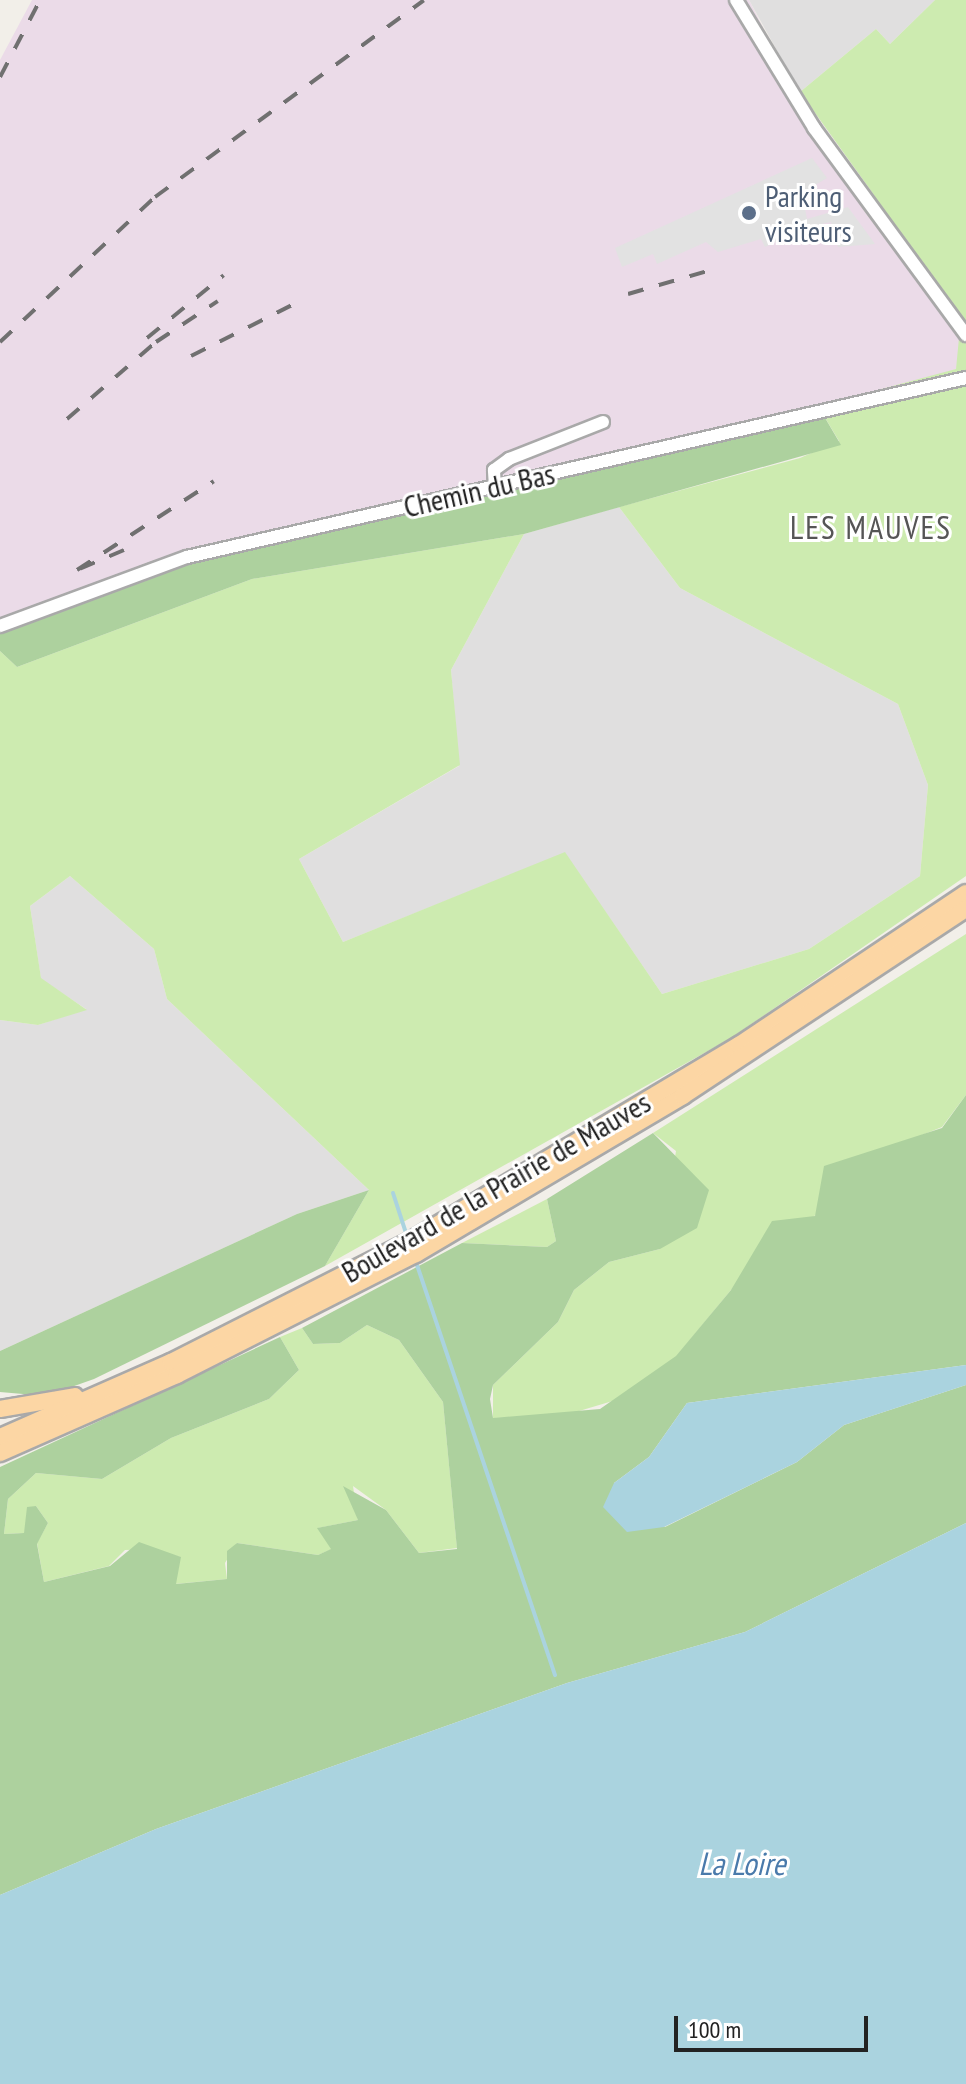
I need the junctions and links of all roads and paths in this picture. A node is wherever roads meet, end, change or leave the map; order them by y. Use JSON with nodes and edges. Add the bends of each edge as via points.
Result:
{"nodes":[{"id":1,"x":736,"y":0,"type":"edge"},
{"id":2,"x":966,"y":335,"type":"edge"},
{"id":3,"x":966,"y":378,"type":"edge"},
{"id":4,"x":603,"y":422,"type":"dead end"},
{"id":5,"x":495,"y":486,"type":"junction"},
{"id":6,"x":0,"y":626,"type":"edge"},
{"id":7,"x":966,"y":893,"type":"edge"},
{"id":8,"x":966,"y":909,"type":"edge"},
{"id":9,"x":289,"y":1303,"type":"junction"},
{"id":10,"x":0,"y":1409,"type":"edge"},
{"id":11,"x":0,"y":1437,"type":"edge"},
{"id":12,"x":0,"y":1453,"type":"edge"}],
"edges":[{"from":1,"to":2,"type":"street","via":[[814,128]]},
{"from":3,"to":5,"type":"street","name":"Chemin du Bas"},
{"from":4,"to":5,"type":"street","via":[[509,459],[494,470]]},
{"from":5,"to":6,"type":"street","name":"Chemin du Bas","via":[[187,557]]},
{"from":7,"to":9,"type":"main road","name":"Boulevard de la Prairie de Mauves","via":[[540,1167]]},
{"from":8,"to":12,"type":"main road","name":"Boulevard de la Prairie de Mauves","via":[[683,1096],[456,1231],[190,1369]]},
{"from":9,"to":10,"type":"main road","via":[[63,1401]]},
{"from":9,"to":11,"type":"main road","name":"Boulevard de la Prairie de Mauves"}]}
